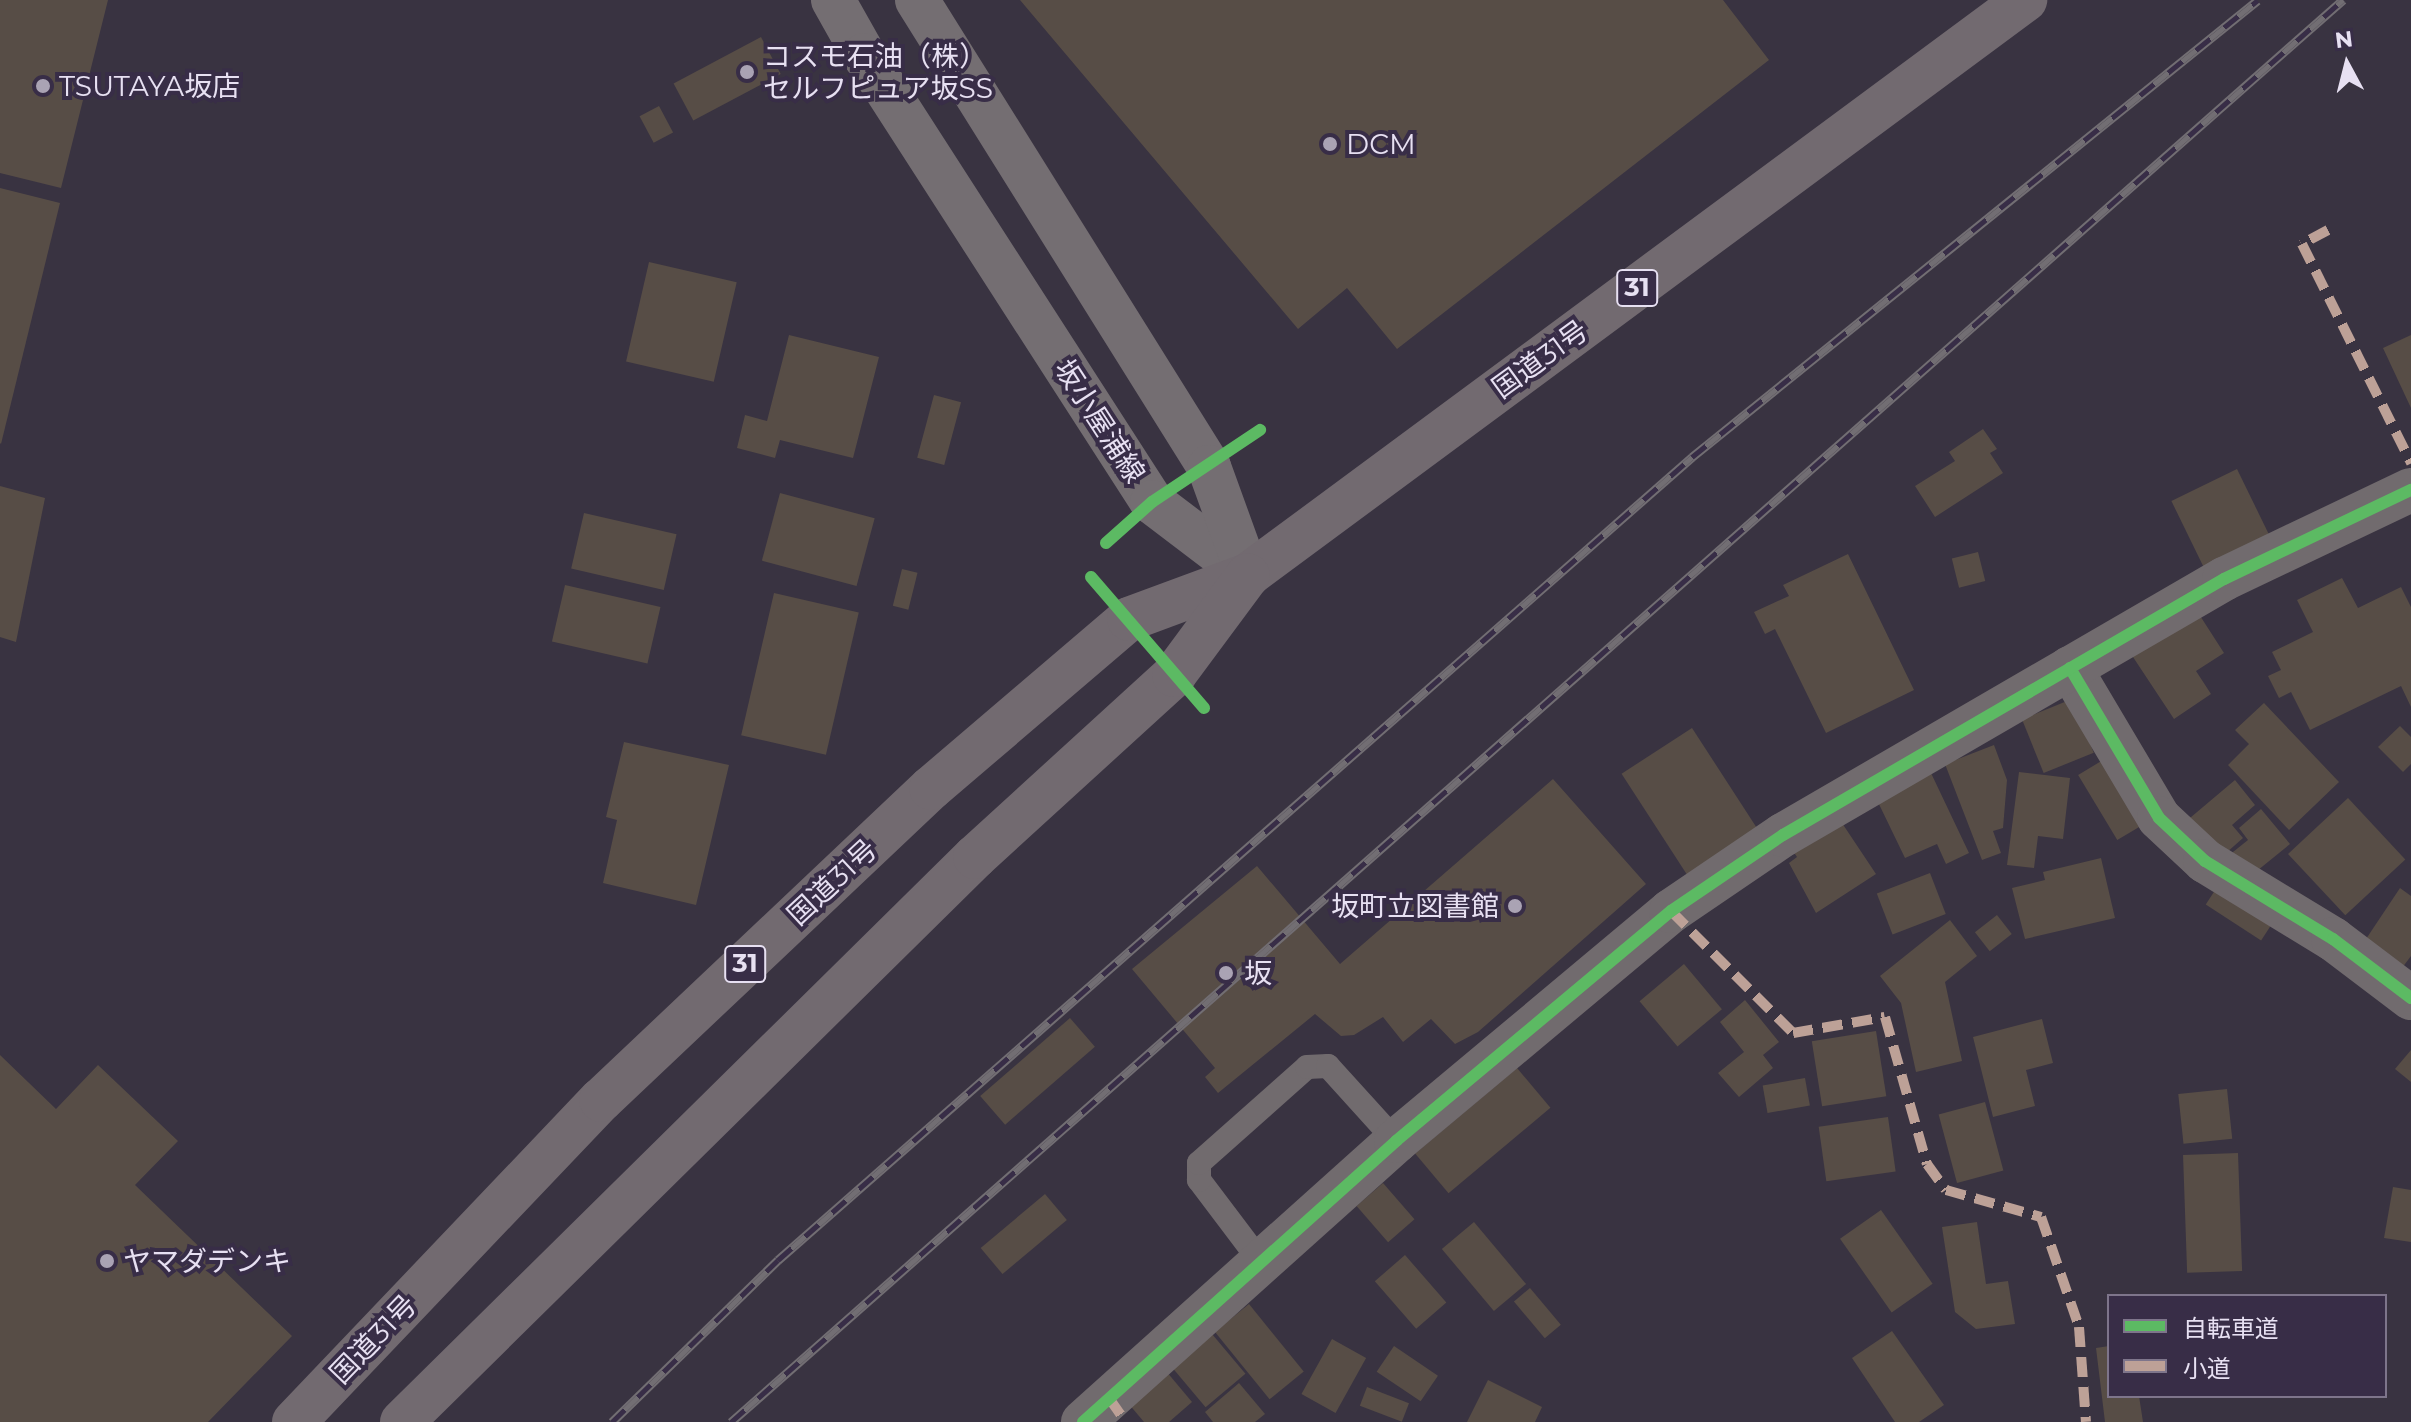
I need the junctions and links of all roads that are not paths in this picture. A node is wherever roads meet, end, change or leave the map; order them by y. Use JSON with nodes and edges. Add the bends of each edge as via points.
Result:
{"nodes":[{"id":1,"x":833,"y":0,"type":"edge"},
{"id":2,"x":917,"y":0,"type":"edge"},
{"id":3,"x":2025,"y":0,"type":"edge"},
{"id":4,"x":2411,"y":490,"type":"edge"},
{"id":5,"x":1248,"y":575,"type":"junction"},
{"id":6,"x":2070,"y":668,"type":"junction"},
{"id":7,"x":2411,"y":998,"type":"edge"},
{"id":8,"x":1396,"y":1141,"type":"junction"},
{"id":9,"x":1261,"y":1262,"type":"junction"},
{"id":10,"x":294,"y":1422,"type":"edge"},
{"id":11,"x":402,"y":1422,"type":"edge"},
{"id":12,"x":1083,"y":1422,"type":"edge"}],
"edges":[{"from":1,"to":5,"type":"main road","name":"坂小屋浦線","via":[[1152,502]]},
{"from":2,"to":5,"type":"main road","via":[[1209,467]]},
{"from":3,"to":5,"type":"highway","name":"国道31号","number":"31"},
{"from":4,"to":6,"type":"street","via":[[2224,579]]},
{"from":5,"to":10,"type":"highway","name":"国道31号","number":"31","via":[[1129,619],[931,788],[601,1100]]},
{"from":5,"to":11,"type":"highway","name":"国道31号","number":"31","via":[[1174,675],[975,857]]},
{"from":6,"to":7,"type":"street","via":[[2159,818],[2205,861],[2333,939]]},
{"from":6,"to":8,"type":"street","via":[[1783,835],[1671,911]]},
{"from":8,"to":9,"type":"street"},
{"from":8,"to":9,"type":"lane","via":[[1328,1066],[1307,1067],[1199,1163],[1199,1180]]},
{"from":9,"to":12,"type":"street"}]}
